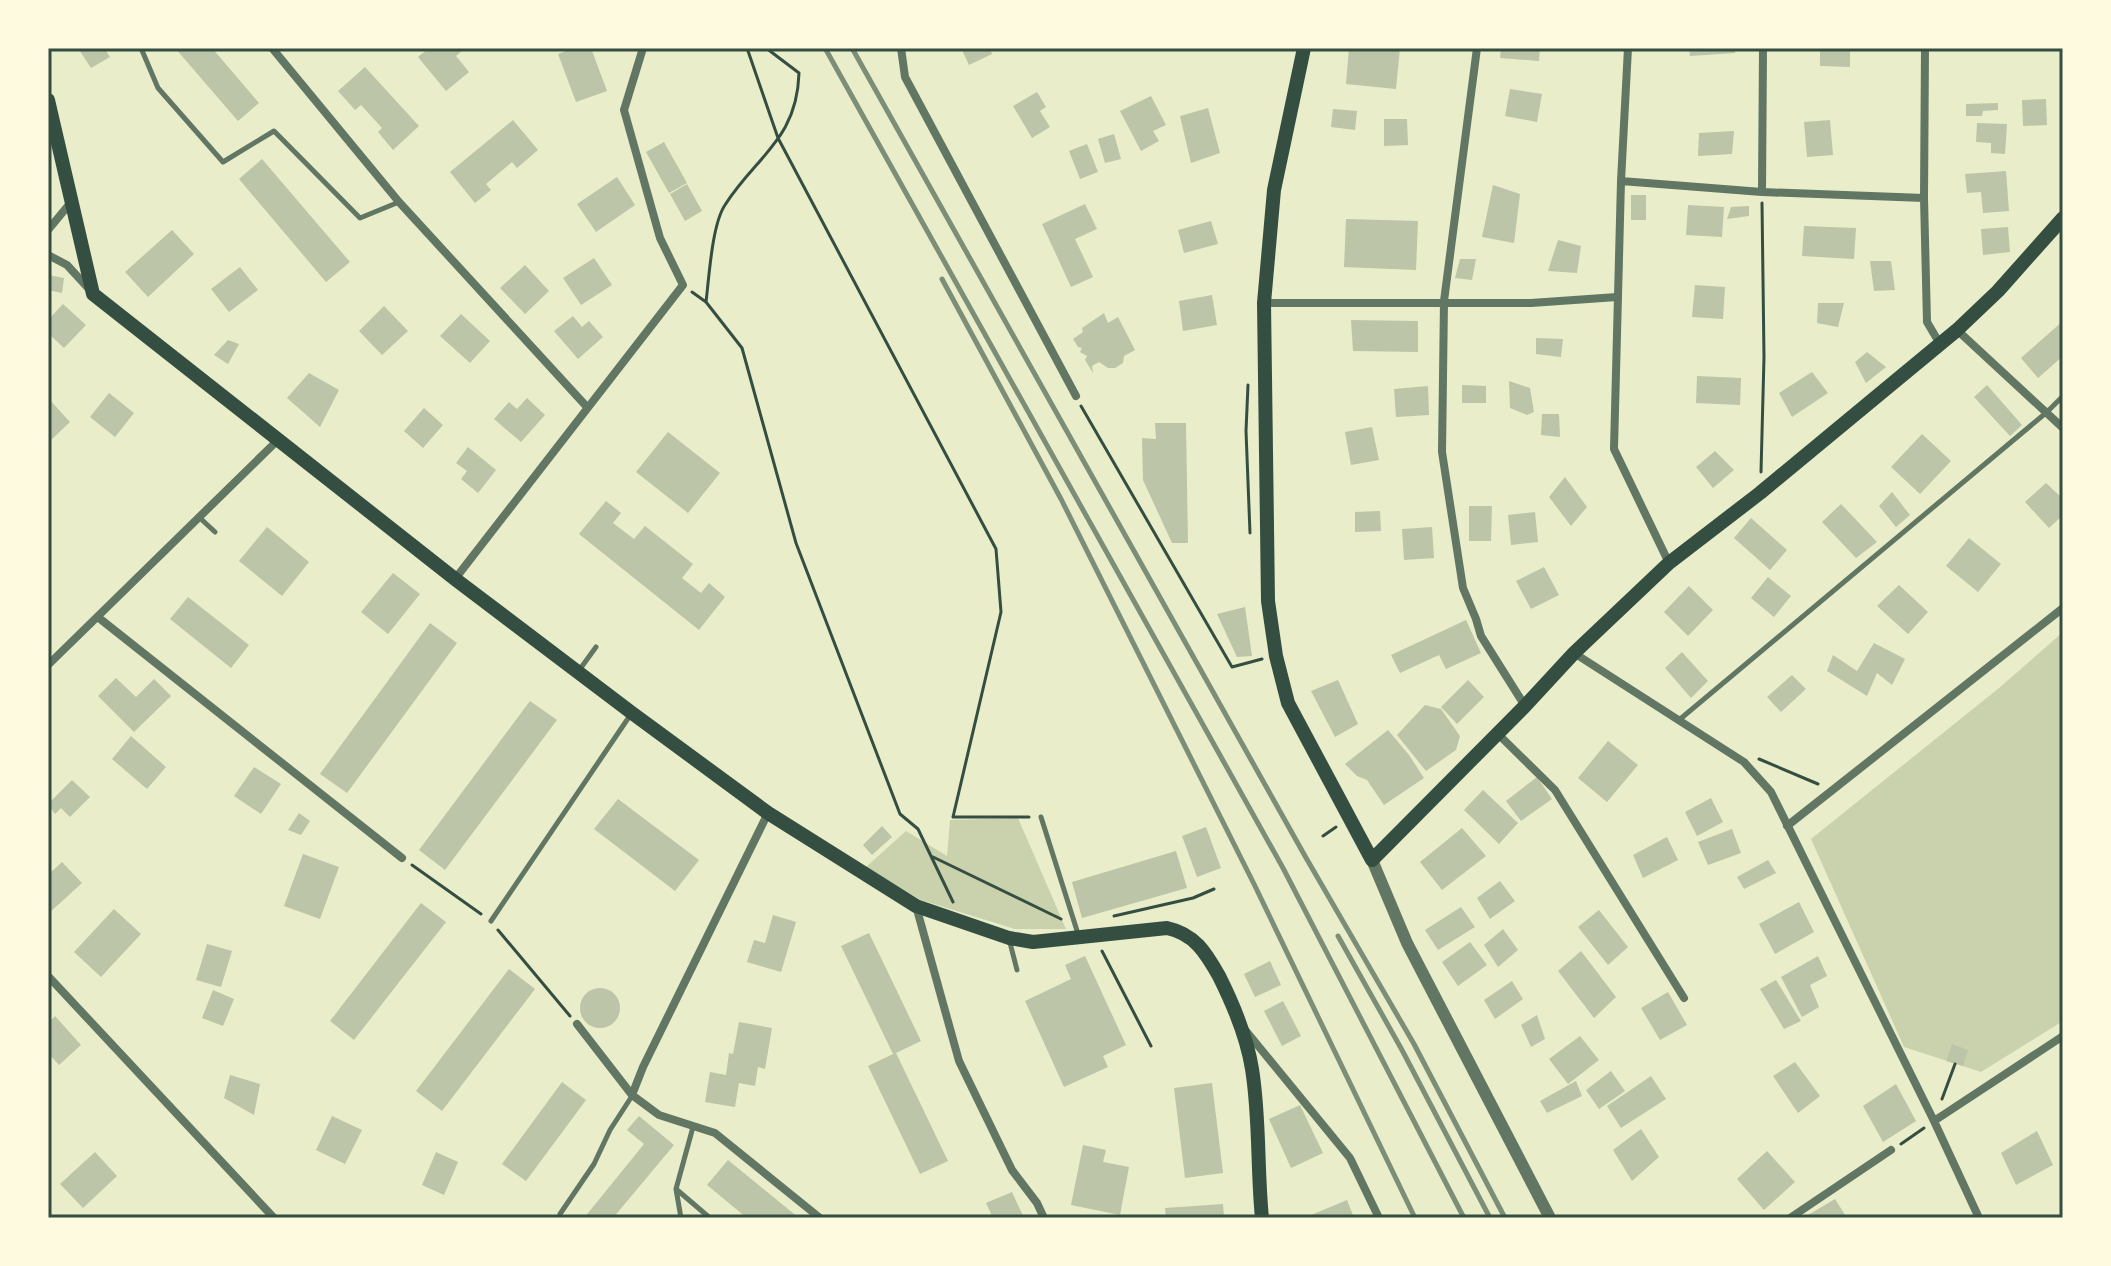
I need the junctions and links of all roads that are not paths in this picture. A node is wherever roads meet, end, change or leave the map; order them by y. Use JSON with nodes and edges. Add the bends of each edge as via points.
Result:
{"nodes":[{"id":1,"x":141,"y":48,"type":"edge"},
{"id":2,"x":272,"y":48,"type":"edge"},
{"id":3,"x":643,"y":48,"type":"edge"},
{"id":4,"x":901,"y":48,"type":"edge"},
{"id":5,"x":1304,"y":48,"type":"edge"},
{"id":6,"x":1477,"y":48,"type":"edge"},
{"id":7,"x":1628,"y":48,"type":"edge"},
{"id":8,"x":1763,"y":48,"type":"edge"},
{"id":9,"x":1925,"y":48,"type":"edge"},
{"id":10,"x":48,"y":100,"type":"edge"},
{"id":11,"x":1621,"y":181,"type":"junction"},
{"id":12,"x":1762,"y":192,"type":"junction"},
{"id":13,"x":1924,"y":198,"type":"junction"},
{"id":14,"x":72,"y":201,"type":"junction"},
{"id":15,"x":399,"y":202,"type":"junction"},
{"id":16,"x":2063,"y":218,"type":"edge"},
{"id":17,"x":48,"y":230,"type":"edge"},
{"id":18,"x":48,"y":255,"type":"edge"},
{"id":19,"x":93,"y":294,"type":"junction"},
{"id":20,"x":1617,"y":297,"type":"junction"},
{"id":21,"x":1444,"y":301,"type":"junction"},
{"id":22,"x":1264,"y":303,"type":"junction"},
{"id":23,"x":1957,"y":330,"type":"junction"},
{"id":24,"x":1940,"y":344,"type":"junction"},
{"id":25,"x":1076,"y":396,"type":"road end"},
{"id":26,"x":2063,"y":396,"type":"edge"},
{"id":27,"x":587,"y":407,"type":"junction"},
{"id":28,"x":2047,"y":412,"type":"junction"},
{"id":29,"x":2063,"y":428,"type":"edge"},
{"id":30,"x":279,"y":439,"type":"junction"},
{"id":31,"x":200,"y":518,"type":"junction"},
{"id":32,"x":215,"y":532,"type":"dead end"},
{"id":33,"x":1669,"y":563,"type":"junction"},
{"id":34,"x":455,"y":579,"type":"junction"},
{"id":35,"x":2063,"y":608,"type":"edge"},
{"id":36,"x":99,"y":618,"type":"junction"},
{"id":37,"x":596,"y":647,"type":"dead end"},
{"id":38,"x":1574,"y":653,"type":"junction"},
{"id":39,"x":48,"y":665,"type":"edge"},
{"id":40,"x":578,"y":672,"type":"junction"},
{"id":41,"x":1525,"y":706,"type":"junction"},
{"id":42,"x":632,"y":713,"type":"junction"},
{"id":43,"x":1679,"y":720,"type":"junction"},
{"id":44,"x":1498,"y":734,"type":"junction"},
{"id":45,"x":768,"y":813,"type":"junction"},
{"id":46,"x":1041,"y":817,"type":"road end"},
{"id":47,"x":1787,"y":826,"type":"junction"},
{"id":48,"x":402,"y":858,"type":"road end"},
{"id":49,"x":1372,"y":860,"type":"junction"},
{"id":50,"x":916,"y":906,"type":"junction"},
{"id":51,"x":491,"y":921,"type":"road end"},
{"id":52,"x":1077,"y":932,"type":"junction"},
{"id":53,"x":1009,"y":938,"type":"junction"},
{"id":54,"x":1017,"y":970,"type":"dead end"},
{"id":55,"x":48,"y":976,"type":"edge"},
{"id":56,"x":1684,"y":998,"type":"dead end"},
{"id":57,"x":577,"y":1024,"type":"road end"},
{"id":58,"x":1241,"y":1024,"type":"junction"},
{"id":59,"x":2063,"y":1036,"type":"edge"},
{"id":60,"x":632,"y":1095,"type":"junction"},
{"id":61,"x":1934,"y":1121,"type":"junction"},
{"id":62,"x":693,"y":1126,"type":"junction"},
{"id":63,"x":1891,"y":1150,"type":"road end"},
{"id":64,"x":676,"y":1189,"type":"junction"},
{"id":65,"x":560,"y":1214,"type":"dead end"},
{"id":66,"x":274,"y":1218,"type":"edge"},
{"id":67,"x":681,"y":1218,"type":"edge"},
{"id":68,"x":710,"y":1218,"type":"edge"},
{"id":69,"x":820,"y":1218,"type":"edge"},
{"id":70,"x":1044,"y":1218,"type":"edge"},
{"id":71,"x":1262,"y":1218,"type":"edge"},
{"id":72,"x":1379,"y":1218,"type":"edge"},
{"id":73,"x":1550,"y":1218,"type":"edge"},
{"id":74,"x":1790,"y":1218,"type":"edge"},
{"id":75,"x":1979,"y":1218,"type":"edge"}],
"edges":[{"from":1,"to":15,"type":"lane","via":[[158,88],[223,162],[274,131],[360,218]]},
{"from":2,"to":15,"type":"street"},
{"from":3,"to":27,"type":"street","via":[[624,110],[660,238],[683,285]]},
{"from":4,"to":25,"type":"street","via":[[905,77]]},
{"from":5,"to":22,"type":"main road","via":[[1274,190]]},
{"from":6,"to":21,"type":"street"},
{"from":7,"to":11,"type":"street"},
{"from":8,"to":12,"type":"street"},
{"from":9,"to":13,"type":"street"},
{"from":10,"to":14,"type":"main road"},
{"from":11,"to":12,"type":"street"},
{"from":11,"to":20,"type":"street"},
{"from":12,"to":13,"type":"street"},
{"from":13,"to":24,"type":"street","via":[[1927,322]]},
{"from":14,"to":17,"type":"street"},
{"from":14,"to":19,"type":"main road"},
{"from":15,"to":27,"type":"street"},
{"from":16,"to":23,"type":"main road"},
{"from":18,"to":19,"type":"street","via":[[67,265]]},
{"from":19,"to":30,"type":"main road"},
{"from":20,"to":21,"type":"street","via":[[1531,303]]},
{"from":20,"to":33,"type":"street","via":[[1614,449]]},
{"from":21,"to":22,"type":"street"},
{"from":21,"to":41,"type":"street","via":[[1442,452],[1463,588],[1481,636]]},
{"from":22,"to":49,"type":"main road","via":[[1268,601],[1276,656],[1301,731]]},
{"from":23,"to":24,"type":"main road"},
{"from":23,"to":28,"type":"street"},
{"from":24,"to":33,"type":"main road"},
{"from":26,"to":28,"type":"lane"},
{"from":27,"to":34,"type":"street"},
{"from":28,"to":29,"type":"street"},
{"from":28,"to":43,"type":"lane"},
{"from":30,"to":31,"type":"street"},
{"from":30,"to":34,"type":"main road"},
{"from":31,"to":32,"type":"lane"},
{"from":31,"to":36,"type":"street"},
{"from":33,"to":38,"type":"main road"},
{"from":34,"to":40,"type":"main road"},
{"from":35,"to":47,"type":"street"},
{"from":36,"to":39,"type":"street"},
{"from":36,"to":48,"type":"street"},
{"from":37,"to":40,"type":"lane"},
{"from":38,"to":41,"type":"main road"},
{"from":38,"to":43,"type":"street"},
{"from":40,"to":42,"type":"main road"},
{"from":41,"to":44,"type":"main road"},
{"from":42,"to":45,"type":"main road"},
{"from":42,"to":51,"type":"lane"},
{"from":43,"to":47,"type":"street","via":[[1744,762],[1771,792]]},
{"from":44,"to":49,"type":"main road"},
{"from":44,"to":56,"type":"street","via":[[1555,790]]},
{"from":45,"to":50,"type":"main road"},
{"from":45,"to":60,"type":"street"},
{"from":46,"to":52,"type":"lane"},
{"from":47,"to":61,"type":"street"},
{"from":49,"to":73,"type":"street","via":[[1407,943]]},
{"from":50,"to":53,"type":"main road"},
{"from":50,"to":70,"type":"street","via":[[959,1061],[1012,1170]]},
{"from":52,"to":53,"type":"main road","via":[[1033,942]]},
{"from":52,"to":58,"type":"main road","via":[[1180,930],[1202,948]]},
{"from":53,"to":54,"type":"lane"},
{"from":55,"to":66,"type":"street"},
{"from":57,"to":60,"type":"street"},
{"from":58,"to":71,"type":"main road","via":[[1252,1069]]},
{"from":58,"to":72,"type":"street","via":[[1350,1158]]},
{"from":59,"to":61,"type":"street"},
{"from":60,"to":62,"type":"street","via":[[659,1115]]},
{"from":60,"to":65,"type":"lane"},
{"from":61,"to":75,"type":"street"},
{"from":62,"to":64,"type":"lane"},
{"from":62,"to":69,"type":"street","via":[[715,1133]]},
{"from":63,"to":74,"type":"street"},
{"from":64,"to":67,"type":"lane"},
{"from":64,"to":68,"type":"lane"}]}
